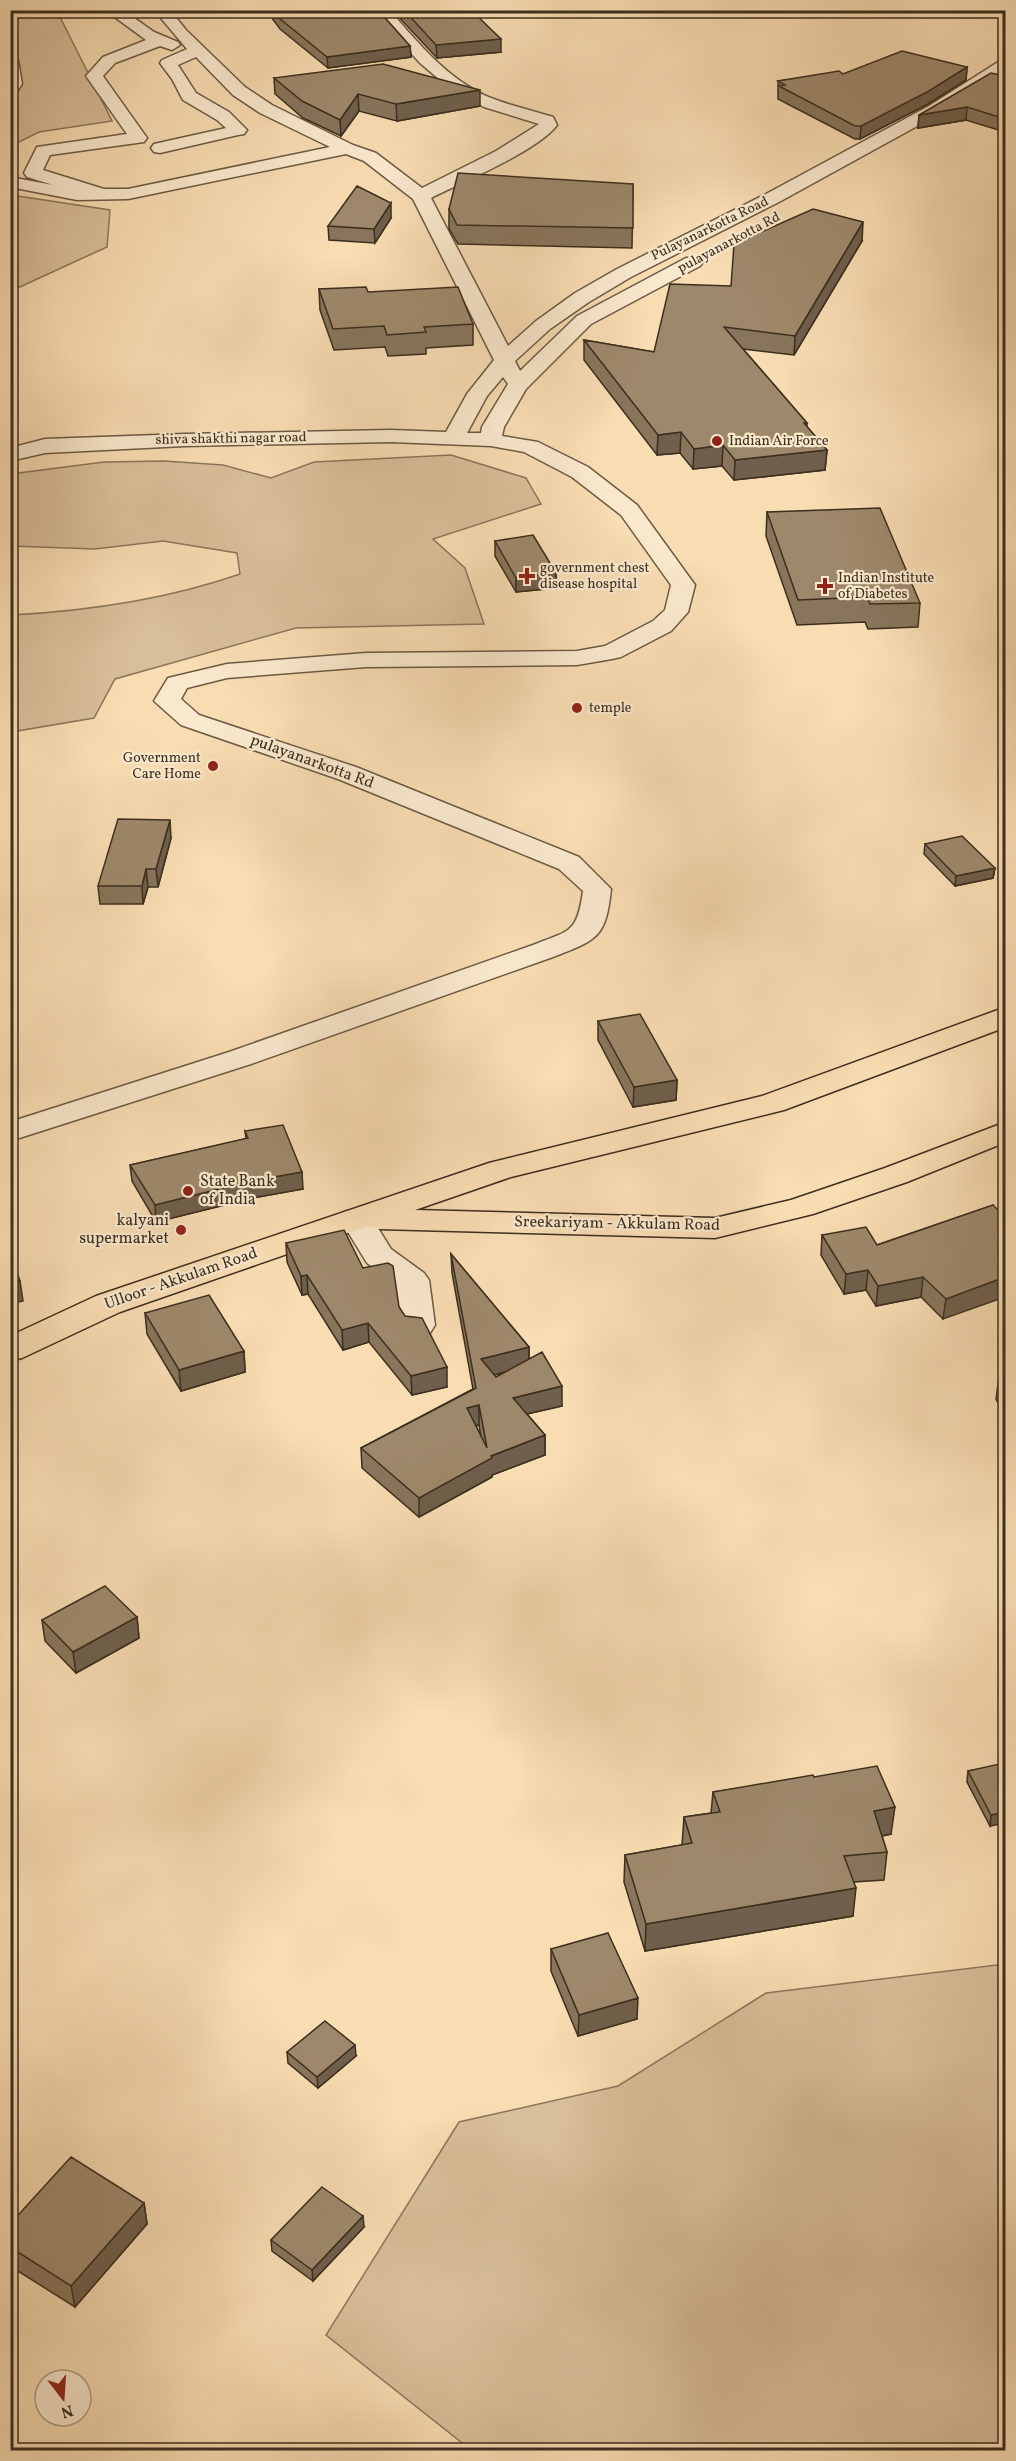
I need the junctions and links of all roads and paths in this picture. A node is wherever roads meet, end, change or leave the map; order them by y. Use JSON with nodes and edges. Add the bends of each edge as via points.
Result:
{"nodes":[{"id":1,"x":112,"y":10,"type":"edge"},
{"id":2,"x":170,"y":10,"type":"edge"},
{"id":3,"x":377,"y":10,"type":"edge"},
{"id":4,"x":160,"y":40,"type":"junction"},
{"id":5,"x":198,"y":56,"type":"junction"},
{"id":6,"x":10,"y":60,"type":"edge"},
{"id":7,"x":426,"y":62,"type":"junction"},
{"id":8,"x":1005,"y":62,"type":"edge"},
{"id":9,"x":403,"y":66,"type":"edge"},
{"id":10,"x":1005,"y":86,"type":"edge"},
{"id":11,"x":262,"y":87,"type":"dead end"},
{"id":12,"x":10,"y":89,"type":"edge"},
{"id":13,"x":238,"y":91,"type":"junction"},
{"id":14,"x":987,"y":100,"type":"edge"},
{"id":15,"x":970,"y":111,"type":"edge"},
{"id":16,"x":906,"y":146,"type":"dead end"},
{"id":17,"x":160,"y":148,"type":"dead end"},
{"id":18,"x":347,"y":149,"type":"junction"},
{"id":19,"x":876,"y":162,"type":"dead end"},
{"id":20,"x":10,"y":182,"type":"edge"},
{"id":21,"x":108,"y":196,"type":"junction"},
{"id":22,"x":421,"y":196,"type":"junction"},
{"id":23,"x":810,"y":199,"type":"dead end"},
{"id":24,"x":709,"y":254,"type":"dead end"},
{"id":25,"x":505,"y":360,"type":"junction"},
{"id":26,"x":517,"y":386,"type":"junction"},
{"id":27,"x":453,"y":438,"type":"junction"},
{"id":28,"x":491,"y":440,"type":"junction"},
{"id":29,"x":10,"y":455,"type":"edge"},
{"id":30,"x":1005,"y":1016,"type":"edge"},
{"id":31,"x":1005,"y":1131,"type":"edge"},
{"id":32,"x":10,"y":1132,"type":"edge"},
{"id":33,"x":356,"y":1219,"type":"junction"},
{"id":34,"x":418,"y":1325,"type":"edge"},
{"id":35,"x":10,"y":1350,"type":"edge"}],
"edges":[{"from":1,"to":4,"type":"street"},
{"from":2,"to":5,"type":"street","via":[[165,14]]},
{"from":3,"to":7,"type":"street"},
{"from":4,"to":5,"type":"street"},
{"from":4,"to":21,"type":"street","via":[[109,60],[94,76],[138,138],[43,151],[33,173]]},
{"from":5,"to":13,"type":"street"},
{"from":5,"to":17,"type":"street","via":[[168,63],[189,96],[238,130]]},
{"from":6,"to":12,"type":"street","via":[[14,84]]},
{"from":7,"to":9,"type":"street"},
{"from":7,"to":22,"type":"street","via":[[474,96],[547,121],[548,125],[502,155]]},
{"from":8,"to":25,"type":"street","name":"Pulayanarkotta Road","via":[[944,103],[756,207],[627,270],[544,323]]},
{"from":10,"to":14,"type":"street"},
{"from":11,"to":13,"type":"street"},
{"from":13,"to":18,"type":"street"},
{"from":15,"to":16,"type":"street"},
{"from":18,"to":21,"type":"street"},
{"from":18,"to":22,"type":"street","via":[[370,157]]},
{"from":19,"to":23,"type":"street"},
{"from":20,"to":21,"type":"street","via":[[77,195]]},
{"from":22,"to":25,"type":"street"},
{"from":24,"to":26,"type":"street","name":"pulayanarkotta Rd","via":[[584,320]]},
{"from":25,"to":26,"type":"street"},
{"from":25,"to":27,"type":"street","name":"Pulayanarkotta Road","via":[[466,408]]},
{"from":26,"to":28,"type":"street","name":"pulayanarkotta Rd","via":[[493,427]]},
{"from":27,"to":28,"type":"street","name":"pulayanarkotta Rd"},
{"from":27,"to":29,"type":"street","name":"shiva shakthi nagar road","via":[[185,440],[45,446]]},
{"from":28,"to":32,"type":"street","name":"pulayanarkotta Rd","via":[[530,447],[554,458],[580,472],[629,510],[683,585],[676,612],[662,626],[612,652],[577,658],[366,660],[227,671],[177,683],[167,701],[190,720],[347,773],[569,863],[597,889],[594,921],[584,935],[531,955],[240,1058]]},
{"from":30,"to":33,"type":"main road","name":"Ulloor - Akkulam Road","via":[[773,1103],[500,1170]]},
{"from":31,"to":33,"type":"main road","name":"Sreekariyam - Akkulam Road","via":[[801,1208],[715,1228]]},
{"from":33,"to":34,"type":"street","via":[[379,1256],[412,1280]]},
{"from":33,"to":35,"type":"main road","name":"Ulloor - Akkulam Road","via":[[108,1304]]}]}
